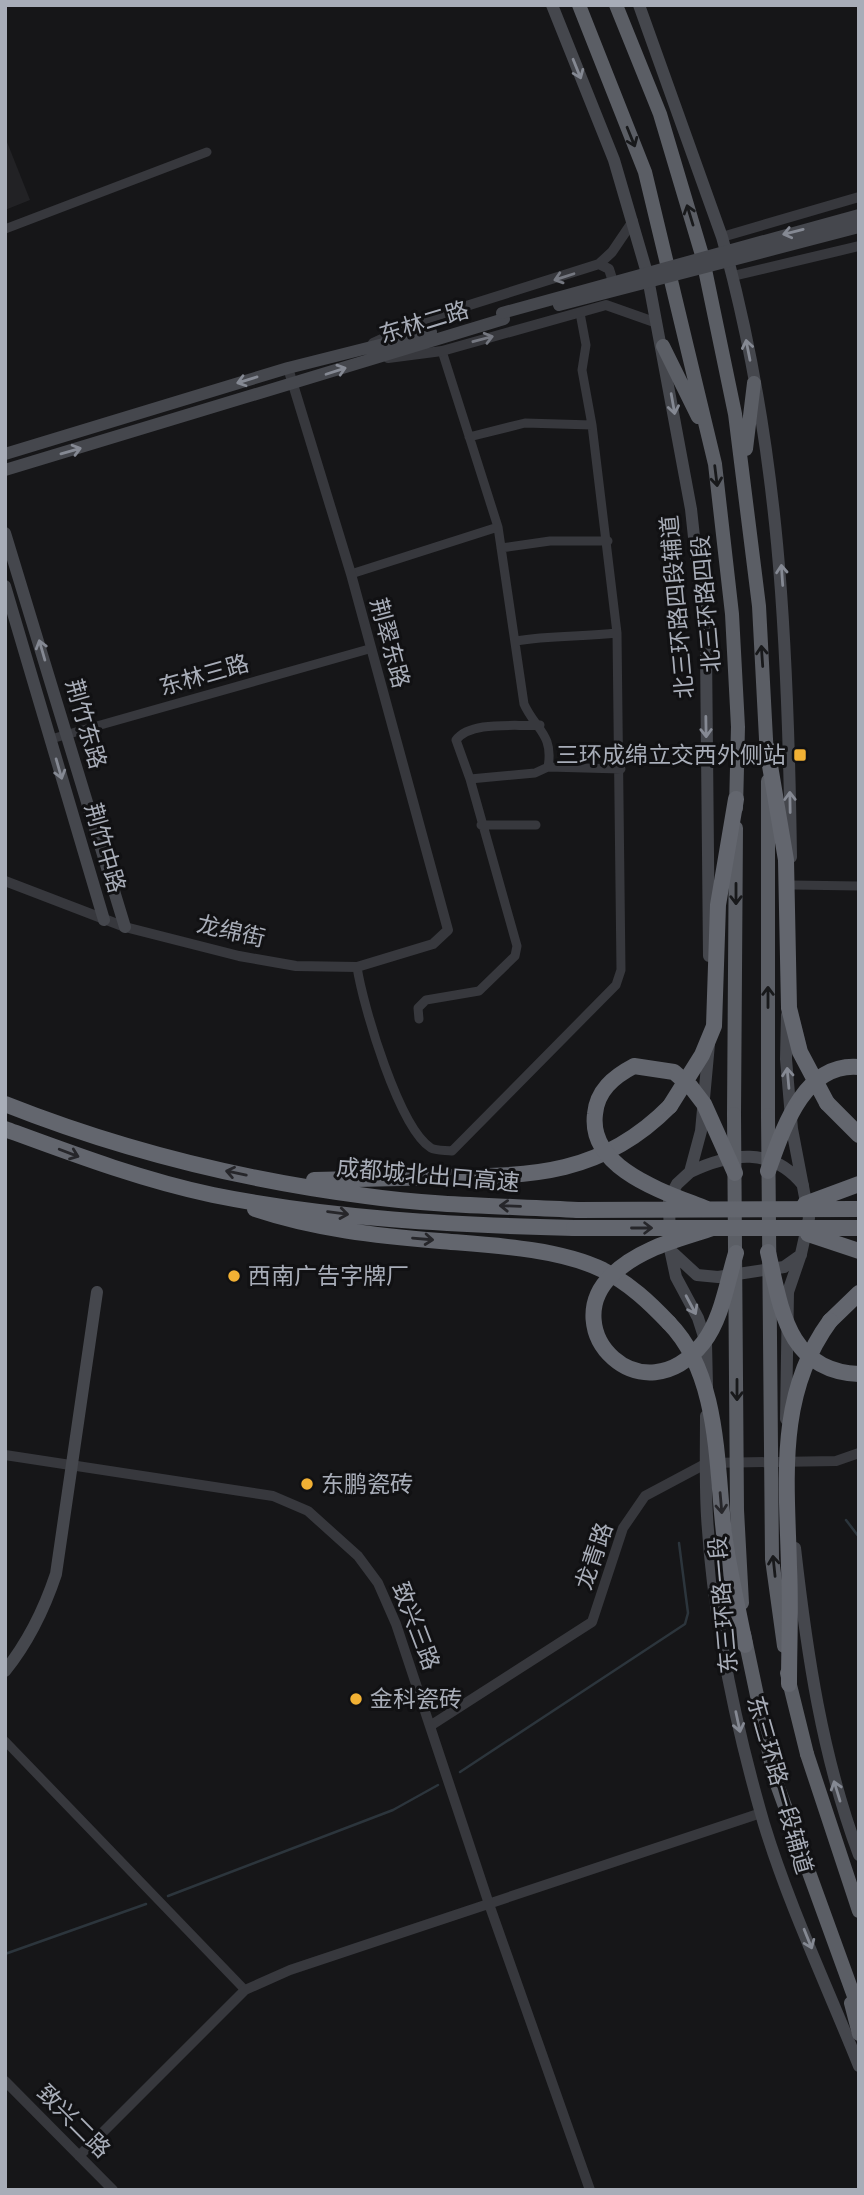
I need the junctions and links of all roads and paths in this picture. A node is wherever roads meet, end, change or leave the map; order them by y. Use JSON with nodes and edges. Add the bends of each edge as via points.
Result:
{"nodes":[{"id":1,"x":552,"y":5,"type":"edge"},
{"id":2,"x":579,"y":5,"type":"edge"},
{"id":3,"x":616,"y":5,"type":"edge"},
{"id":4,"x":639,"y":5,"type":"edge"},
{"id":5,"x":207,"y":152,"type":"dead end"},
{"id":6,"x":859,"y":197,"type":"edge"},
{"id":7,"x":859,"y":215,"type":"edge"},
{"id":8,"x":633,"y":220,"type":"junction"},
{"id":9,"x":859,"y":227,"type":"edge"},
{"id":10,"x":5,"y":229,"type":"edge"},
{"id":11,"x":722,"y":237,"type":"junction"},
{"id":12,"x":859,"y":246,"type":"edge"},
{"id":13,"x":599,"y":264,"type":"junction"},
{"id":14,"x":733,"y":276,"type":"junction"},
{"id":15,"x":606,"y":305,"type":"junction"},
{"id":16,"x":580,"y":313,"type":"junction"},
{"id":17,"x":503,"y":316,"type":"junction"},
{"id":18,"x":657,"y":323,"type":"junction"},
{"id":19,"x":663,"y":346,"type":"junction"},
{"id":20,"x":359,"y":349,"type":"junction"},
{"id":21,"x":442,"y":351,"type":"junction"},
{"id":22,"x":368,"y":361,"type":"junction"},
{"id":23,"x":288,"y":368,"type":"junction"},
{"id":24,"x":754,"y":383,"type":"junction"},
{"id":25,"x":293,"y":385,"type":"junction"},
{"id":26,"x":592,"y":425,"type":"junction"},
{"id":27,"x":469,"y":437,"type":"junction"},
{"id":28,"x":710,"y":441,"type":"junction"},
{"id":29,"x":5,"y":454,"type":"edge"},
{"id":30,"x":5,"y":470,"type":"edge"},
{"id":31,"x":748,"y":510,"type":"junction"},
{"id":32,"x":498,"y":527,"type":"junction"},
{"id":33,"x":5,"y":533,"type":"edge"},
{"id":34,"x":608,"y":541,"type":"junction"},
{"id":35,"x":502,"y":548,"type":"junction"},
{"id":36,"x":351,"y":574,"type":"junction"},
{"id":37,"x":5,"y":586,"type":"edge"},
{"id":38,"x":617,"y":634,"type":"junction"},
{"id":39,"x":516,"y":641,"type":"junction"},
{"id":40,"x":369,"y":649,"type":"junction"},
{"id":41,"x":540,"y":725,"type":"junction"},
{"id":42,"x":66,"y":734,"type":"junction"},
{"id":43,"x":51,"y":738,"type":"junction"},
{"id":44,"x":767,"y":748,"type":"junction"},
{"id":45,"x":548,"y":766,"type":"junction"},
{"id":46,"x":621,"y":769,"type":"junction"},
{"id":47,"x":470,"y":779,"type":"junction"},
{"id":48,"x":736,"y":799,"type":"junction"},
{"id":49,"x":481,"y":825,"type":"junction"},
{"id":50,"x":536,"y":825,"type":"dead end"},
{"id":51,"x":5,"y":881,"type":"edge"},
{"id":52,"x":792,"y":885,"type":"junction"},
{"id":53,"x":859,"y":887,"type":"edge"},
{"id":54,"x":104,"y":920,"type":"junction"},
{"id":55,"x":125,"y":926,"type":"junction"},
{"id":56,"x":448,"y":930,"type":"joint"},
{"id":57,"x":357,"y":967,"type":"junction"},
{"id":58,"x":419,"y":1019,"type":"dead end"},
{"id":59,"x":859,"y":1067,"type":"edge"},
{"id":60,"x":5,"y":1104,"type":"edge"},
{"id":61,"x":5,"y":1129,"type":"edge"},
{"id":62,"x":859,"y":1135,"type":"edge"},
{"id":63,"x":768,"y":1171,"type":"junction"},
{"id":64,"x":690,"y":1172,"type":"junction"},
{"id":65,"x":735,"y":1173,"type":"junction"},
{"id":66,"x":277,"y":1181,"type":"junction"},
{"id":67,"x":859,"y":1184,"type":"edge"},
{"id":68,"x":805,"y":1188,"type":"junction"},
{"id":69,"x":213,"y":1195,"type":"junction"},
{"id":70,"x":707,"y":1209,"type":"junction"},
{"id":71,"x":788,"y":1209,"type":"junction"},
{"id":72,"x":859,"y":1209,"type":"edge"},
{"id":73,"x":669,"y":1217,"type":"joint"},
{"id":74,"x":736,"y":1220,"type":"joint"},
{"id":75,"x":713,"y":1228,"type":"junction"},
{"id":76,"x":788,"y":1228,"type":"junction"},
{"id":77,"x":859,"y":1228,"type":"edge"},
{"id":78,"x":670,"y":1249,"type":"junction"},
{"id":79,"x":859,"y":1251,"type":"edge"},
{"id":80,"x":768,"y":1252,"type":"junction"},
{"id":81,"x":736,"y":1253,"type":"junction"},
{"id":82,"x":801,"y":1254,"type":"junction"},
{"id":83,"x":97,"y":1292,"type":"dead end"},
{"id":84,"x":859,"y":1293,"type":"edge"},
{"id":85,"x":859,"y":1374,"type":"edge"},
{"id":86,"x":859,"y":1453,"type":"edge"},
{"id":87,"x":5,"y":1455,"type":"edge"},
{"id":88,"x":785,"y":1462,"type":"junction"},
{"id":89,"x":707,"y":1463,"type":"junction"},
{"id":90,"x":72,"y":1465,"type":"junction"},
{"id":91,"x":745,"y":1645,"type":"junction"},
{"id":92,"x":5,"y":1671,"type":"edge"},
{"id":93,"x":789,"y":1684,"type":"junction"},
{"id":94,"x":430,"y":1726,"type":"junction"},
{"id":95,"x":5,"y":1741,"type":"edge"},
{"id":96,"x":761,"y":1813,"type":"junction"},
{"id":97,"x":859,"y":1855,"type":"edge"},
{"id":98,"x":846,"y":1879,"type":"junction"},
{"id":99,"x":489,"y":1904,"type":"junction"},
{"id":100,"x":859,"y":1905,"type":"edge"},
{"id":101,"x":859,"y":1911,"type":"edge"},
{"id":102,"x":842,"y":1968,"type":"junction"},
{"id":103,"x":245,"y":1990,"type":"junction"},
{"id":104,"x":859,"y":2010,"type":"edge"},
{"id":105,"x":859,"y":2034,"type":"edge"},
{"id":106,"x":859,"y":2066,"type":"edge"},
{"id":107,"x":5,"y":2081,"type":"edge"},
{"id":108,"x":79,"y":2155,"type":"junction"},
{"id":109,"x":113,"y":2190,"type":"edge"},
{"id":110,"x":590,"y":2190,"type":"edge"}],
"edges":[{"from":1,"to":8,"type":"main road","name":"北三环路四段辅道","one_way":true},
{"from":2,"to":28,"type":"highway","name":"北三环路四段","one_way":true,"via":[[645,172]]},
{"from":31,"to":3,"type":"highway","one_way":true,"via":[[735,414],[702,255],[660,114]]},
{"from":4,"to":11,"type":"main road"},
{"from":5,"to":10,"type":"street"},
{"from":6,"to":11,"type":"street"},
{"from":7,"to":17,"type":"main road","name":"东林二路","one_way":true,"bridge":true},
{"from":8,"to":13,"type":"street"},
{"from":8,"to":18,"type":"main road","name":"北三环路四段辅道"},
{"from":9,"to":17,"type":"main road","name":"东林二路","bridge":true},
{"from":11,"to":14,"type":"main road"},
{"from":12,"to":14,"type":"street"},
{"from":13,"to":15,"type":"street","via":[[609,269],[615,284]]},
{"from":13,"to":20,"type":"street","one_way":true,"via":[[425,319]]},
{"from":24,"to":14,"type":"main road","one_way":true},
{"from":15,"to":16,"type":"street"},
{"from":15,"to":18,"type":"street"},
{"from":21,"to":16,"type":"street","one_way":true},
{"from":16,"to":26,"type":"street","via":[[586,345],[582,370]]},
{"from":17,"to":20,"type":"main road","name":"东林二路"},
{"from":17,"to":22,"type":"main road","name":"东林二路"},
{"from":18,"to":19,"type":"main road","name":"北三环路四段辅道"},
{"from":19,"to":28,"type":"highway"},
{"from":19,"to":64,"type":"main road","name":"北三环路四段辅道","one_way":true,"via":[[691,509],[706,649],[709,1045],[701,1131]]},
{"from":20,"to":23,"type":"main road","name":"东林二路"},
{"from":21,"to":22,"type":"street"},
{"from":21,"to":27,"type":"street"},
{"from":25,"to":22,"type":"main road","name":"东林二路","one_way":true},
{"from":23,"to":25,"type":"street","name":"荆翠东路"},
{"from":23,"to":29,"type":"main road","name":"东林二路","one_way":true},
{"from":24,"to":31,"type":"highway","via":[[746,442]]},
{"from":52,"to":24,"type":"main road","one_way":true,"via":[[782,570],[771,468]]},
{"from":30,"to":25,"type":"main road","name":"东林二路","one_way":true},
{"from":25,"to":36,"type":"street","name":"荆翠东路"},
{"from":26,"to":27,"type":"street","via":[[525,423]]},
{"from":26,"to":34,"type":"street"},
{"from":27,"to":32,"type":"street"},
{"from":28,"to":48,"type":"highway","name":"北三环路四段","one_way":true,"via":[[732,614],[738,727]]},
{"from":44,"to":31,"type":"highway","one_way":true},
{"from":32,"to":35,"type":"street"},
{"from":32,"to":36,"type":"street"},
{"from":42,"to":33,"type":"main road","name":"荆竹东路","one_way":true},
{"from":34,"to":35,"type":"street","via":[[550,541]]},
{"from":34,"to":38,"type":"street"},
{"from":35,"to":39,"type":"street"},
{"from":36,"to":40,"type":"street","name":"荆翠东路"},
{"from":37,"to":43,"type":"main road","name":"荆竹中路"},
{"from":38,"to":39,"type":"street","via":[[551,635]]},
{"from":38,"to":46,"type":"street"},
{"from":39,"to":41,"type":"street","via":[[524,704]]},
{"from":40,"to":42,"type":"street","name":"东林三路"},
{"from":40,"to":56,"type":"street","name":"荆翠东路"},
{"from":41,"to":45,"type":"street","via":[[546,735]]},
{"from":41,"to":47,"type":"street","via":[[462,733],[456,740]]},
{"from":42,"to":43,"type":"street","name":"东林三路"},
{"from":42,"to":55,"type":"main road","name":"荆竹东路"},
{"from":43,"to":54,"type":"main road","name":"荆竹中路","one_way":true},
{"from":44,"to":62,"type":"highway","bridge":true,"via":[[786,860],[789,1008],[800,1052],[827,1103]]},
{"from":63,"to":44,"type":"highway","one_way":true,"bridge":true},
{"from":45,"to":46,"type":"street"},
{"from":45,"to":47,"type":"street","via":[[535,772]]},
{"from":46,"to":57,"type":"street","via":[[621,970],[616,985],[452,1151],[432,1149],[413,1131],[360,991]]},
{"from":47,"to":49,"type":"street"},
{"from":48,"to":65,"type":"highway","name":"北三环路四段","one_way":true,"bridge":true},
{"from":48,"to":66,"type":"highway","bridge":true,"via":[[718,905],[714,1026],[670,1106],[644,1132],[584,1162],[546,1172],[502,1177]]},
{"from":49,"to":50,"type":"street"},
{"from":49,"to":58,"type":"street","via":[[517,946],[514,957],[479,990],[426,1000],[418,1009]]},
{"from":51,"to":54,"type":"street","name":"龙绵街"},
{"from":52,"to":53,"type":"street"},
{"from":68,"to":52,"type":"main road","one_way":true,"via":[[792,1129],[786,1059]]},
{"from":54,"to":55,"type":"street","name":"龙绵街"},
{"from":55,"to":57,"type":"street","name":"龙绵街","via":[[285,964]]},
{"from":56,"to":57,"type":"street","name":"龙绵街","via":[[433,944]]},
{"from":59,"to":63,"type":"highway","bridge":true,"via":[[828,1071],[806,1091],[786,1123]]},
{"from":66,"to":60,"type":"highway","name":"成都城北出口高速","one_way":true,"via":[[103,1141]]},
{"from":61,"to":69,"type":"highway","name":"成都城北出口高速","one_way":true,"via":[[94,1162]]},
{"from":63,"to":80,"type":"highway","bridge":true},
{"from":64,"to":68,"type":"main road","via":[[718,1160],[758,1157],[783,1165]]},
{"from":64,"to":73,"type":"main road","name":"北三环路四段辅道","via":[[669,1199]]},
{"from":65,"to":70,"type":"highway","bridge":true,"via":[[704,1104],[674,1072],[634,1066],[607,1085],[596,1103],[594,1123],[613,1161],[656,1189]]},
{"from":65,"to":74,"type":"highway","name":"北三环路四段","bridge":true},
{"from":70,"to":66,"type":"highway","name":"成都城北出口高速","one_way":true,"bridge":true,"via":[[578,1210],[366,1196]]},
{"from":67,"to":71,"type":"highway","bridge":true},
{"from":68,"to":82,"type":"main road","via":[[809,1218]]},
{"from":69,"to":75,"type":"highway","name":"成都城北出口高速","one_way":true,"bridge":true,"via":[[439,1224]]},
{"from":69,"to":91,"type":"highway","one_way":true,"bridge":true,"via":[[348,1231],[517,1247],[601,1269],[642,1294],[669,1323],[705,1385],[715,1436],[724,1535]]},
{"from":70,"to":71,"type":"highway","name":"成都城北出口高速","bridge":true},
{"from":71,"to":72,"type":"highway","name":"成都城北出口高速","bridge":true},
{"from":73,"to":78,"type":"main road","name":"东三环路一段辅道"},
{"from":74,"to":81,"type":"highway","name":"东三环路一段","bridge":true},
{"from":75,"to":76,"type":"highway","name":"成都城北出口高速","bridge":true},
{"from":75,"to":81,"type":"highway","bridge":true,"via":[[640,1254],[610,1277],[594,1314],[596,1335],[604,1350],[634,1371],[669,1371],[703,1342],[718,1315]]},
{"from":76,"to":77,"type":"highway","name":"成都城北出口高速","bridge":true},
{"from":76,"to":79,"type":"highway","bridge":true},
{"from":78,"to":82,"type":"main road","via":[[697,1275],[718,1277],[783,1267]]},
{"from":78,"to":89,"type":"main road","name":"东三环路一段辅道","one_way":true,"via":[[676,1277],[706,1343]]},
{"from":80,"to":85,"type":"highway","bridge":true,"via":[[791,1335],[821,1365]]},
{"from":93,"to":80,"type":"highway","one_way":true,"bridge":true,"via":[[772,1559]]},
{"from":81,"to":91,"type":"highway","name":"东三环路一段","one_way":true,"bridge":true,"via":[[737,1510]]},
{"from":82,"to":88,"type":"main road","via":[[788,1292]]},
{"from":83,"to":90,"type":"main road"},
{"from":84,"to":93,"type":"highway","bridge":true,"via":[[812,1346],[799,1375],[789,1421]]},
{"from":86,"to":88,"type":"street","name":"龙青路","via":[[836,1461]]},
{"from":87,"to":90,"type":"street","name":"致兴三路"},
{"from":88,"to":89,"type":"street","name":"龙青路"},
{"from":97,"to":88,"type":"main road","one_way":true,"via":[[829,1764],[816,1705]]},
{"from":89,"to":94,"type":"street","name":"龙青路","via":[[645,1496],[623,1528],[592,1622]]},
{"from":89,"to":96,"type":"main road","name":"东三环路一段辅道","one_way":true,"via":[[712,1567],[725,1661]]},
{"from":90,"to":92,"type":"main road","via":[[56,1574],[43,1611]]},
{"from":90,"to":94,"type":"street","name":"致兴三路","via":[[273,1496],[308,1511],[358,1556],[377,1583],[396,1624]]},
{"from":91,"to":102,"type":"highway","name":"东三环路一段","bridge":true,"via":[[774,1776]]},
{"from":93,"to":98,"type":"highway","bridge":true},
{"from":94,"to":99,"type":"street","name":"致兴三路"},
{"from":95,"to":103,"type":"street"},
{"from":96,"to":99,"type":"street"},
{"from":96,"to":106,"type":"main road","name":"东三环路一段辅道","one_way":true},
{"from":98,"to":100,"type":"highway"},
{"from":98,"to":101,"type":"highway"},
{"from":99,"to":103,"type":"street","via":[[290,1970]]},
{"from":99,"to":110,"type":"street","name":"致兴三路"},
{"from":102,"to":104,"type":"highway","name":"东三环路一段"},
{"from":102,"to":105,"type":"highway"},
{"from":103,"to":108,"type":"street"},
{"from":107,"to":108,"type":"street","name":"致兴二路"},
{"from":108,"to":109,"type":"street","name":"致兴二路"}]}
